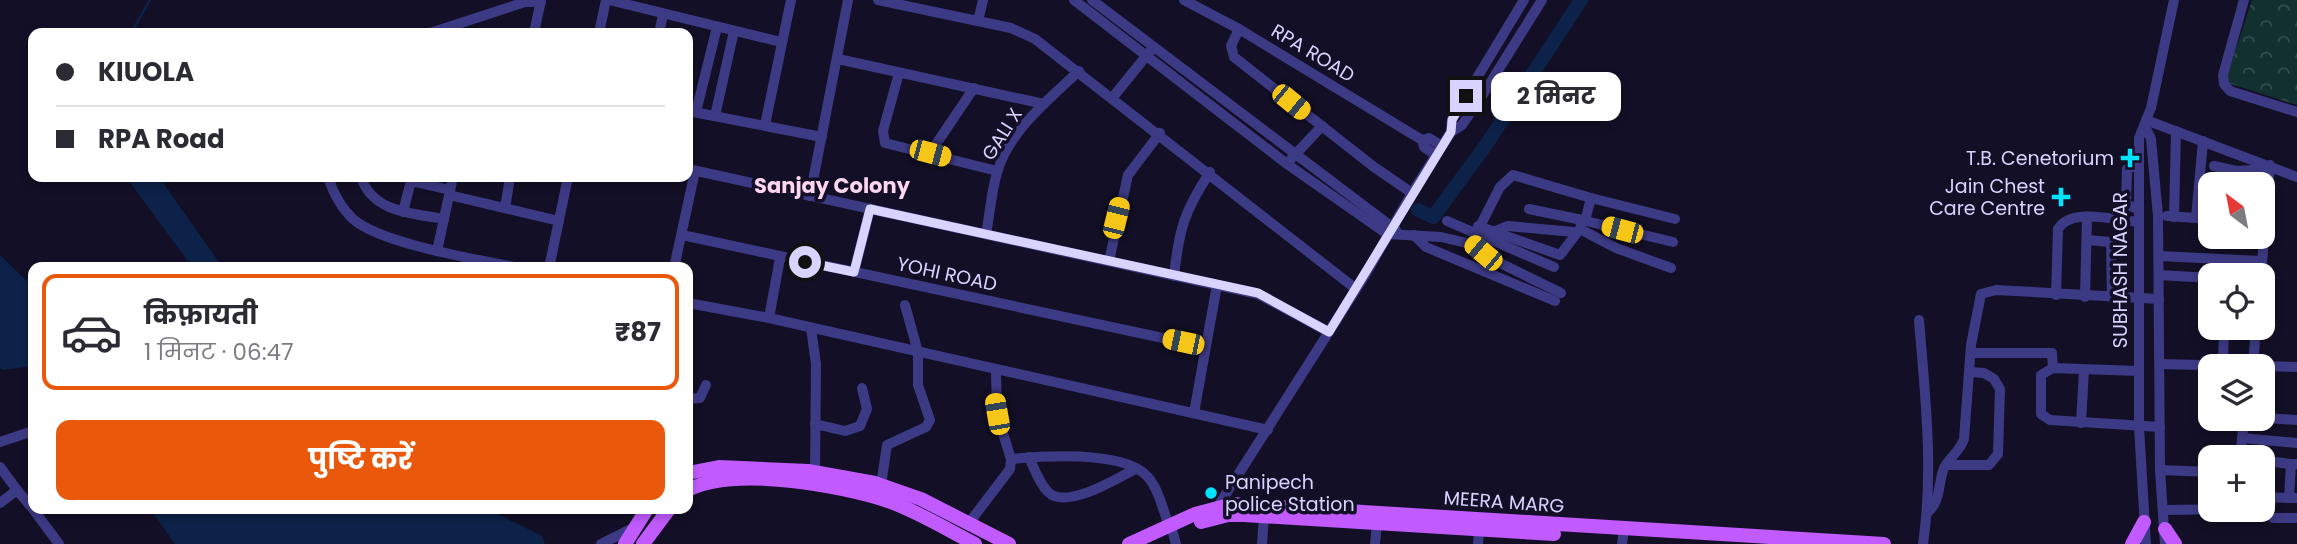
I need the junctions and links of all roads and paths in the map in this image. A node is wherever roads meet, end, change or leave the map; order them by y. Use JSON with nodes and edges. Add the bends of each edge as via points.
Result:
{"nodes":[{"id":1,"x":607,"y":0,"type":"edge"},
{"id":2,"x":791,"y":0,"type":"edge"},
{"id":3,"x":848,"y":0,"type":"edge"},
{"id":4,"x":878,"y":0,"type":"edge"},
{"id":5,"x":983,"y":0,"type":"edge"},
{"id":6,"x":1074,"y":0,"type":"edge"},
{"id":7,"x":1092,"y":0,"type":"edge"},
{"id":8,"x":1184,"y":0,"type":"edge"},
{"id":9,"x":1524,"y":0,"type":"edge"},
{"id":10,"x":1542,"y":0,"type":"edge"},
{"id":11,"x":2174,"y":0,"type":"edge"},
{"id":12,"x":2244,"y":0,"type":"edge"},
{"id":13,"x":541,"y":1,"type":"edge"},
{"id":14,"x":517,"y":3,"type":"edge"},
{"id":15,"x":663,"y":15,"type":"junction"},
{"id":16,"x":978,"y":21,"type":"junction"},
{"id":17,"x":717,"y":27,"type":"junction"},
{"id":18,"x":444,"y":28,"type":"edge"},
{"id":19,"x":535,"y":28,"type":"edge"},
{"id":20,"x":600,"y":28,"type":"edge"},
{"id":21,"x":660,"y":28,"type":"edge"},
{"id":22,"x":1239,"y":29,"type":"junction"},
{"id":23,"x":734,"y":32,"type":"junction"},
{"id":24,"x":781,"y":42,"type":"junction"},
{"id":25,"x":1150,"y":51,"type":"junction"},
{"id":26,"x":838,"y":59,"type":"junction"},
{"id":27,"x":1079,"y":71,"type":"junction"},
{"id":28,"x":899,"y":73,"type":"junction"},
{"id":29,"x":974,"y":88,"type":"junction"},
{"id":30,"x":1113,"y":97,"type":"junction"},
{"id":31,"x":1044,"y":104,"type":"junction"},
{"id":32,"x":693,"y":108,"type":"edge"},
{"id":33,"x":693,"y":111,"type":"edge"},
{"id":34,"x":2297,"y":112,"type":"edge"},
{"id":35,"x":715,"y":116,"type":"junction"},
{"id":36,"x":2146,"y":123,"type":"junction"},
{"id":37,"x":765,"y":125,"type":"junction"},
{"id":38,"x":1321,"y":126,"type":"junction"},
{"id":39,"x":2176,"y":131,"type":"junction"},
{"id":40,"x":1451,"y":132,"type":"junction"},
{"id":41,"x":1160,"y":133,"type":"junction"},
{"id":42,"x":822,"y":137,"type":"junction"},
{"id":43,"x":2203,"y":141,"type":"junction"},
{"id":44,"x":1439,"y":151,"type":"junction"},
{"id":45,"x":930,"y":153,"type":"junction"},
{"id":46,"x":1291,"y":160,"type":"junction"},
{"id":47,"x":2214,"y":166,"type":"dead end"},
{"id":48,"x":2270,"y":167,"type":"junction"},
{"id":49,"x":693,"y":170,"type":"edge"},
{"id":50,"x":997,"y":172,"type":"junction"},
{"id":51,"x":1209,"y":172,"type":"junction"},
{"id":52,"x":2269,"y":172,"type":"edge"},
{"id":53,"x":2297,"y":177,"type":"edge"},
{"id":54,"x":330,"y":182,"type":"edge"},
{"id":55,"x":364,"y":182,"type":"edge"},
{"id":56,"x":411,"y":182,"type":"edge"},
{"id":57,"x":421,"y":182,"type":"edge"},
{"id":58,"x":452,"y":182,"type":"edge"},
{"id":59,"x":509,"y":182,"type":"edge"},
{"id":60,"x":567,"y":182,"type":"edge"},
{"id":61,"x":689,"y":182,"type":"edge"},
{"id":62,"x":449,"y":192,"type":"junction"},
{"id":63,"x":1412,"y":193,"type":"junction"},
{"id":64,"x":810,"y":196,"type":"junction"},
{"id":65,"x":1591,"y":198,"type":"junction"},
{"id":66,"x":505,"y":208,"type":"junction"},
{"id":67,"x":870,"y":209,"type":"junction"},
{"id":68,"x":1529,"y":209,"type":"dead end"},
{"id":69,"x":403,"y":212,"type":"junction"},
{"id":70,"x":2158,"y":216,"type":"junction"},
{"id":71,"x":2174,"y":217,"type":"junction"},
{"id":72,"x":2087,"y":218,"type":"junction"},
{"id":73,"x":2196,"y":218,"type":"joint"},
{"id":74,"x":444,"y":219,"type":"junction"},
{"id":75,"x":1675,"y":219,"type":"dead end"},
{"id":76,"x":559,"y":221,"type":"junction"},
{"id":77,"x":1447,"y":221,"type":"dead end"},
{"id":78,"x":2138,"y":222,"type":"junction"},
{"id":79,"x":1580,"y":226,"type":"junction"},
{"id":80,"x":1392,"y":231,"type":"junction"},
{"id":81,"x":1493,"y":232,"type":"junction"},
{"id":82,"x":986,"y":233,"type":"junction"},
{"id":83,"x":1475,"y":234,"type":"junction"},
{"id":84,"x":682,"y":235,"type":"junction"},
{"id":85,"x":1414,"y":235,"type":"junction"},
{"id":86,"x":2087,"y":240,"type":"junction"},
{"id":87,"x":1673,"y":243,"type":"dead end"},
{"id":88,"x":2262,"y":249,"type":"edge"},
{"id":89,"x":438,"y":251,"type":"junction"},
{"id":90,"x":2159,"y":256,"type":"junction"},
{"id":91,"x":780,"y":258,"type":"junction"},
{"id":92,"x":1109,"y":261,"type":"junction"},
{"id":93,"x":2262,"y":261,"type":"joint"},
{"id":94,"x":491,"y":262,"type":"edge"},
{"id":95,"x":550,"y":262,"type":"edge"},
{"id":96,"x":675,"y":262,"type":"edge"},
{"id":97,"x":1554,"y":267,"type":"dead end"},
{"id":98,"x":1671,"y":268,"type":"dead end"},
{"id":99,"x":854,"y":272,"type":"junction"},
{"id":100,"x":2159,"y":275,"type":"junction"},
{"id":101,"x":1174,"y":276,"type":"junction"},
{"id":102,"x":2198,"y":277,"type":"edge"},
{"id":103,"x":1217,"y":285,"type":"junction"},
{"id":104,"x":1356,"y":289,"type":"junction"},
{"id":105,"x":2056,"y":295,"type":"junction"},
{"id":106,"x":2085,"y":297,"type":"junction"},
{"id":107,"x":2112,"y":298,"type":"junction"},
{"id":108,"x":2137,"y":299,"type":"junction"},
{"id":109,"x":2159,"y":299,"type":"junction"},
{"id":110,"x":693,"y":304,"type":"edge"},
{"id":111,"x":905,"y":305,"type":"dead end"},
{"id":112,"x":769,"y":318,"type":"junction"},
{"id":113,"x":1919,"y":320,"type":"dead end"},
{"id":114,"x":811,"y":327,"type":"junction"},
{"id":115,"x":1329,"y":332,"type":"junction"},
{"id":116,"x":1205,"y":347,"type":"junction"},
{"id":117,"x":918,"y":352,"type":"junction"},
{"id":118,"x":1971,"y":353,"type":"junction"},
{"id":119,"x":2160,"y":364,"type":"junction"},
{"id":120,"x":2198,"y":365,"type":"edge"},
{"id":121,"x":2275,"y":366,"type":"edge"},
{"id":122,"x":2297,"y":367,"type":"edge"},
{"id":123,"x":2053,"y":368,"type":"junction"},
{"id":124,"x":2084,"y":370,"type":"junction"},
{"id":125,"x":996,"y":371,"type":"junction"},
{"id":126,"x":2138,"y":371,"type":"junction"},
{"id":127,"x":1970,"y":372,"type":"junction"},
{"id":128,"x":706,"y":386,"type":"dead end"},
{"id":129,"x":862,"y":388,"type":"dead end"},
{"id":130,"x":693,"y":398,"type":"edge"},
{"id":131,"x":1194,"y":413,"type":"junction"},
{"id":132,"x":2275,"y":419,"type":"edge"},
{"id":133,"x":2297,"y":420,"type":"edge"},
{"id":134,"x":2081,"y":423,"type":"junction"},
{"id":135,"x":815,"y":424,"type":"junction"},
{"id":136,"x":2139,"y":427,"type":"junction"},
{"id":137,"x":2160,"y":427,"type":"junction"},
{"id":138,"x":1268,"y":429,"type":"junction"},
{"id":139,"x":2244,"y":431,"type":"edge"},
{"id":140,"x":28,"y":433,"type":"edge"},
{"id":141,"x":2242,"y":438,"type":"junction"},
{"id":142,"x":0,"y":442,"type":"edge"},
{"id":143,"x":2297,"y":443,"type":"edge"},
{"id":144,"x":2241,"y":445,"type":"edge"},
{"id":145,"x":1029,"y":457,"type":"junction"},
{"id":146,"x":1012,"y":459,"type":"junction"},
{"id":147,"x":2275,"y":462,"type":"edge"},
{"id":148,"x":2294,"y":464,"type":"edge"},
{"id":149,"x":1946,"y":465,"type":"junction"},
{"id":150,"x":0,"y":467,"type":"edge"},
{"id":151,"x":1135,"y":469,"type":"junction"},
{"id":152,"x":2160,"y":470,"type":"junction"},
{"id":153,"x":693,"y":472,"type":"edge"},
{"id":154,"x":816,"y":472,"type":"junction"},
{"id":155,"x":2198,"y":472,"type":"edge"},
{"id":156,"x":881,"y":485,"type":"junction"},
{"id":157,"x":693,"y":488,"type":"edge"},
{"id":158,"x":18,"y":490,"type":"junction"},
{"id":159,"x":2275,"y":497,"type":"edge"},
{"id":160,"x":2293,"y":498,"type":"edge"},
{"id":161,"x":0,"y":503,"type":"edge"},
{"id":162,"x":28,"y":503,"type":"edge"},
{"id":163,"x":1219,"y":506,"type":"junction"},
{"id":164,"x":2163,"y":510,"type":"junction"},
{"id":165,"x":2198,"y":510,"type":"edge"},
{"id":166,"x":1928,"y":512,"type":"junction"},
{"id":167,"x":37,"y":514,"type":"edge"},
{"id":168,"x":643,"y":514,"type":"edge"},
{"id":169,"x":665,"y":514,"type":"edge"},
{"id":170,"x":1264,"y":516,"type":"junction"},
{"id":171,"x":2275,"y":518,"type":"edge"},
{"id":172,"x":2297,"y":518,"type":"edge"},
{"id":173,"x":1209,"y":519,"type":"junction"},
{"id":174,"x":2144,"y":522,"type":"junction"},
{"id":175,"x":968,"y":523,"type":"junction"},
{"id":176,"x":1377,"y":523,"type":"junction"},
{"id":177,"x":635,"y":527,"type":"junction"},
{"id":178,"x":2165,"y":529,"type":"junction"},
{"id":179,"x":1173,"y":534,"type":"edge"},
{"id":180,"x":1478,"y":537,"type":"edge"},
{"id":181,"x":1623,"y":537,"type":"edge"},
{"id":182,"x":964,"y":541,"type":"edge"},
{"id":183,"x":59,"y":544,"type":"edge"},
{"id":184,"x":601,"y":544,"type":"edge"},
{"id":185,"x":625,"y":544,"type":"edge"},
{"id":186,"x":643,"y":544,"type":"edge"},
{"id":187,"x":975,"y":544,"type":"edge"},
{"id":188,"x":1009,"y":544,"type":"edge"},
{"id":189,"x":1129,"y":544,"type":"edge"},
{"id":190,"x":1151,"y":544,"type":"edge"},
{"id":191,"x":1262,"y":544,"type":"edge"},
{"id":192,"x":1375,"y":544,"type":"edge"},
{"id":193,"x":1730,"y":544,"type":"edge"},
{"id":194,"x":1884,"y":544,"type":"edge"},
{"id":195,"x":1923,"y":544,"type":"edge"},
{"id":196,"x":2132,"y":544,"type":"edge"},
{"id":197,"x":2146,"y":544,"type":"edge"},
{"id":198,"x":2165,"y":544,"type":"edge"},
{"id":199,"x":2175,"y":544,"type":"edge"}],
"edges":[{"from":1,"to":15,"type":"street"},
{"from":1,"to":20,"type":"street"},
{"from":2,"to":24,"type":"street"},
{"from":3,"to":26,"type":"street"},
{"from":4,"to":16,"type":"street"},
{"from":5,"to":16,"type":"street"},
{"from":6,"to":25,"type":"street"},
{"from":7,"to":25,"type":"street"},
{"from":8,"to":22,"type":"street","name":"RPA ROAD"},
{"from":9,"to":40,"type":"street","via":[[1452,120]]},
{"from":10,"to":40,"type":"street","via":[[1482,96],[1462,125]]},
{"from":11,"to":36,"type":"street","name":"SUBHASH NAGAR"},
{"from":12,"to":34,"type":"street","via":[[2224,84],[2230,91]]},
{"from":13,"to":14,"type":"street"},
{"from":13,"to":19,"type":"street"},
{"from":14,"to":18,"type":"street"},
{"from":15,"to":17,"type":"street"},
{"from":15,"to":21,"type":"street"},
{"from":16,"to":27,"type":"street","via":[[1025,33]]},
{"from":17,"to":23,"type":"street"},
{"from":17,"to":32,"type":"street"},
{"from":22,"to":38,"type":"street","via":[[1231,46],[1234,57]]},
{"from":22,"to":44,"type":"street","name":"RPA ROAD","via":[[1422,140],[1424,147]]},
{"from":23,"to":24,"type":"street"},
{"from":23,"to":35,"type":"street"},
{"from":24,"to":37,"type":"street"},
{"from":25,"to":30,"type":"street"},
{"from":25,"to":46,"type":"street"},
{"from":26,"to":28,"type":"street"},
{"from":26,"to":42,"type":"street"},
{"from":27,"to":30,"type":"street"},
{"from":27,"to":31,"type":"street","name":"GALI X"},
{"from":28,"to":29,"type":"street"},
{"from":28,"to":45,"type":"street","via":[[883,131],[885,143]]},
{"from":29,"to":31,"type":"street"},
{"from":29,"to":45,"type":"street"},
{"from":30,"to":41,"type":"street"},
{"from":31,"to":50,"type":"street","name":"GALI X","via":[[1012,143]]},
{"from":33,"to":35,"type":"street"},
{"from":35,"to":37,"type":"street"},
{"from":36,"to":39,"type":"street"},
{"from":36,"to":70,"type":"street"},
{"from":36,"to":78,"type":"street","name":"SUBHASH NAGAR","via":[[2139,138]]},
{"from":37,"to":42,"type":"street"},
{"from":38,"to":46,"type":"street"},
{"from":38,"to":63,"type":"street"},
{"from":39,"to":43,"type":"street"},
{"from":39,"to":71,"type":"street"},
{"from":40,"to":44,"type":"street"},
{"from":41,"to":51,"type":"street"},
{"from":41,"to":92,"type":"street","via":[[1128,175]]},
{"from":42,"to":64,"type":"street"},
{"from":43,"to":48,"type":"street"},
{"from":43,"to":73,"type":"street"},
{"from":44,"to":63,"type":"street"},
{"from":45,"to":50,"type":"street"},
{"from":46,"to":80,"type":"street"},
{"from":47,"to":48,"type":"street","via":[[2236,171]]},
{"from":48,"to":52,"type":"street"},
{"from":48,"to":53,"type":"street"},
{"from":49,"to":64,"type":"street"},
{"from":50,"to":82,"type":"street","name":"GALI X"},
{"from":51,"to":101,"type":"street","via":[[1187,208],[1178,236]]},
{"from":51,"to":104,"type":"street"},
{"from":54,"to":89,"type":"street","via":[[338,201],[366,229]]},
{"from":55,"to":69,"type":"street","via":[[373,198]]},
{"from":56,"to":69,"type":"street"},
{"from":57,"to":62,"type":"street"},
{"from":58,"to":62,"type":"street"},
{"from":59,"to":66,"type":"street"},
{"from":60,"to":76,"type":"street"},
{"from":61,"to":84,"type":"street"},
{"from":62,"to":66,"type":"street"},
{"from":62,"to":74,"type":"street"},
{"from":63,"to":80,"type":"street"},
{"from":64,"to":67,"type":"street"},
{"from":65,"to":75,"type":"street"},
{"from":65,"to":79,"type":"street"},
{"from":65,"to":83,"type":"street","via":[[1509,176]]},
{"from":66,"to":76,"type":"street"},
{"from":67,"to":82,"type":"street"},
{"from":67,"to":99,"type":"street"},
{"from":68,"to":79,"type":"street"},
{"from":69,"to":74,"type":"street"},
{"from":70,"to":71,"type":"street"},
{"from":70,"to":90,"type":"street"},
{"from":71,"to":73,"type":"street"},
{"from":72,"to":78,"type":"street"},
{"from":72,"to":86,"type":"street"},
{"from":72,"to":105,"type":"street","via":[[2063,221],[2058,229]]},
{"from":74,"to":89,"type":"street"},
{"from":76,"to":95,"type":"street"},
{"from":77,"to":83,"type":"street"},
{"from":78,"to":108,"type":"street","name":"SUBHASH NAGAR"},
{"from":79,"to":81,"type":"street","via":[[1508,226]]},
{"from":79,"to":81,"type":"street","via":[[1558,256]]},
{"from":79,"to":87,"type":"street"},
{"from":79,"to":98,"type":"street","via":[[1623,251]]},
{"from":80,"to":85,"type":"street"},
{"from":80,"to":104,"type":"street"},
{"from":81,"to":83,"type":"street"},
{"from":82,"to":92,"type":"street"},
{"from":83,"to":85,"type":"street"},
{"from":83,"to":85,"type":"street","via":[[1502,264],[1558,297],[1426,247]]},
{"from":83,"to":97,"type":"street"},
{"from":84,"to":91,"type":"street","name":"YOHI ROAD"},
{"from":84,"to":96,"type":"street"},
{"from":86,"to":106,"type":"street"},
{"from":86,"to":107,"type":"street","via":[[2111,242]]},
{"from":88,"to":93,"type":"street"},
{"from":89,"to":94,"type":"street"},
{"from":90,"to":93,"type":"street"},
{"from":90,"to":100,"type":"street"},
{"from":91,"to":99,"type":"street","name":"YOHI ROAD"},
{"from":91,"to":112,"type":"street"},
{"from":92,"to":101,"type":"street"},
{"from":99,"to":116,"type":"street","name":"YOHI ROAD"},
{"from":100,"to":102,"type":"street"},
{"from":100,"to":109,"type":"street"},
{"from":101,"to":103,"type":"street"},
{"from":103,"to":115,"type":"street","via":[[1273,299]]},
{"from":103,"to":116,"type":"street"},
{"from":104,"to":115,"type":"street"},
{"from":105,"to":106,"type":"street"},
{"from":105,"to":118,"type":"street","via":[[1996,290],[1981,294]]},
{"from":106,"to":107,"type":"street"},
{"from":107,"to":108,"type":"street"},
{"from":108,"to":109,"type":"street"},
{"from":108,"to":126,"type":"street","name":"SUBHASH NAGAR"},
{"from":109,"to":119,"type":"street"},
{"from":110,"to":112,"type":"street"},
{"from":111,"to":117,"type":"street"},
{"from":112,"to":114,"type":"street"},
{"from":113,"to":166,"type":"street"},
{"from":114,"to":117,"type":"street"},
{"from":114,"to":135,"type":"street","via":[[816,363]]},
{"from":115,"to":138,"type":"street"},
{"from":116,"to":131,"type":"street"},
{"from":117,"to":125,"type":"street"},
{"from":117,"to":156,"type":"street","via":[[918,385],[929,425],[887,445]]},
{"from":118,"to":123,"type":"street","via":[[2052,353]]},
{"from":118,"to":127,"type":"street"},
{"from":119,"to":120,"type":"street"},
{"from":119,"to":137,"type":"street"},
{"from":121,"to":122,"type":"street"},
{"from":123,"to":124,"type":"street"},
{"from":123,"to":134,"type":"street","via":[[2041,375],[2041,414],[2050,420]]},
{"from":124,"to":126,"type":"street"},
{"from":124,"to":134,"type":"street"},
{"from":125,"to":131,"type":"street"},
{"from":125,"to":146,"type":"street","via":[[997,414]]},
{"from":126,"to":136,"type":"street","name":"SUBHASH NAGAR"},
{"from":127,"to":149,"type":"street","via":[[1964,439]]},
{"from":127,"to":149,"type":"street","via":[[1984,373],[2000,389],[1998,454],[1989,465]]},
{"from":128,"to":130,"type":"street","via":[[703,396]]},
{"from":129,"to":135,"type":"street","via":[[867,409],[860,426],[845,430]]},
{"from":131,"to":138,"type":"street"},
{"from":132,"to":133,"type":"street"},
{"from":134,"to":136,"type":"street"},
{"from":135,"to":154,"type":"street"},
{"from":136,"to":137,"type":"street"},
{"from":136,"to":174,"type":"street","name":"SUBHASH NAGAR"},
{"from":137,"to":152,"type":"street"},
{"from":138,"to":163,"type":"street"},
{"from":139,"to":141,"type":"street"},
{"from":140,"to":142,"type":"street"},
{"from":141,"to":143,"type":"street"},
{"from":141,"to":144,"type":"street"},
{"from":145,"to":146,"type":"street"},
{"from":145,"to":151,"type":"street","via":[[1088,456]]},
{"from":145,"to":151,"type":"street","via":[[1049,494],[1059,498],[1073,498]]},
{"from":146,"to":175,"type":"street","via":[[1007,475]]},
{"from":147,"to":148,"type":"street"},
{"from":148,"to":160,"type":"street"},
{"from":149,"to":166,"type":"street","via":[[1937,499]]},
{"from":150,"to":158,"type":"street"},
{"from":151,"to":179,"type":"street","via":[[1154,486]]},
{"from":152,"to":155,"type":"street"},
{"from":152,"to":164,"type":"street"},
{"from":153,"to":154,"type":"main road","via":[[719,467]]},
{"from":154,"to":156,"type":"main road"},
{"from":156,"to":175,"type":"main road"},
{"from":157,"to":182,"type":"main road","via":[[719,479],[827,488],[887,501],[918,513]]},
{"from":158,"to":161,"type":"street"},
{"from":158,"to":162,"type":"street"},
{"from":159,"to":160,"type":"street"},
{"from":163,"to":173,"type":"street"},
{"from":163,"to":179,"type":"main road","name":"MEERA MARG"},
{"from":163,"to":181,"type":"main road","name":"MEERA MARG"},
{"from":164,"to":165,"type":"street"},
{"from":164,"to":178,"type":"street"},
{"from":166,"to":195,"type":"street"},
{"from":167,"to":183,"type":"street"},
{"from":168,"to":177,"type":"main road"},
{"from":169,"to":186,"type":"main road"},
{"from":170,"to":173,"type":"main road","name":"MEERA MARG"},
{"from":170,"to":176,"type":"main road","name":"MEERA MARG"},
{"from":170,"to":191,"type":"street"},
{"from":171,"to":172,"type":"street"},
{"from":173,"to":179,"type":"main road","name":"MEERA MARG"},
{"from":174,"to":196,"type":"main road"},
{"from":174,"to":197,"type":"street","name":"SUBHASH NAGAR"},
{"from":175,"to":188,"type":"main road"},
{"from":176,"to":180,"type":"main road","name":"MEERA MARG"},
{"from":176,"to":192,"type":"street"},
{"from":177,"to":184,"type":"street"},
{"from":177,"to":185,"type":"main road"},
{"from":178,"to":198,"type":"street"},
{"from":178,"to":199,"type":"main road"},
{"from":179,"to":189,"type":"main road","name":"MEERA MARG"},
{"from":179,"to":190,"type":"main road","name":"MEERA MARG"},
{"from":180,"to":181,"type":"main road","name":"MEERA MARG"},
{"from":181,"to":193,"type":"main road","name":"MEERA MARG"},
{"from":181,"to":194,"type":"main road","name":"MEERA MARG"},
{"from":182,"to":187,"type":"main road"}]}
